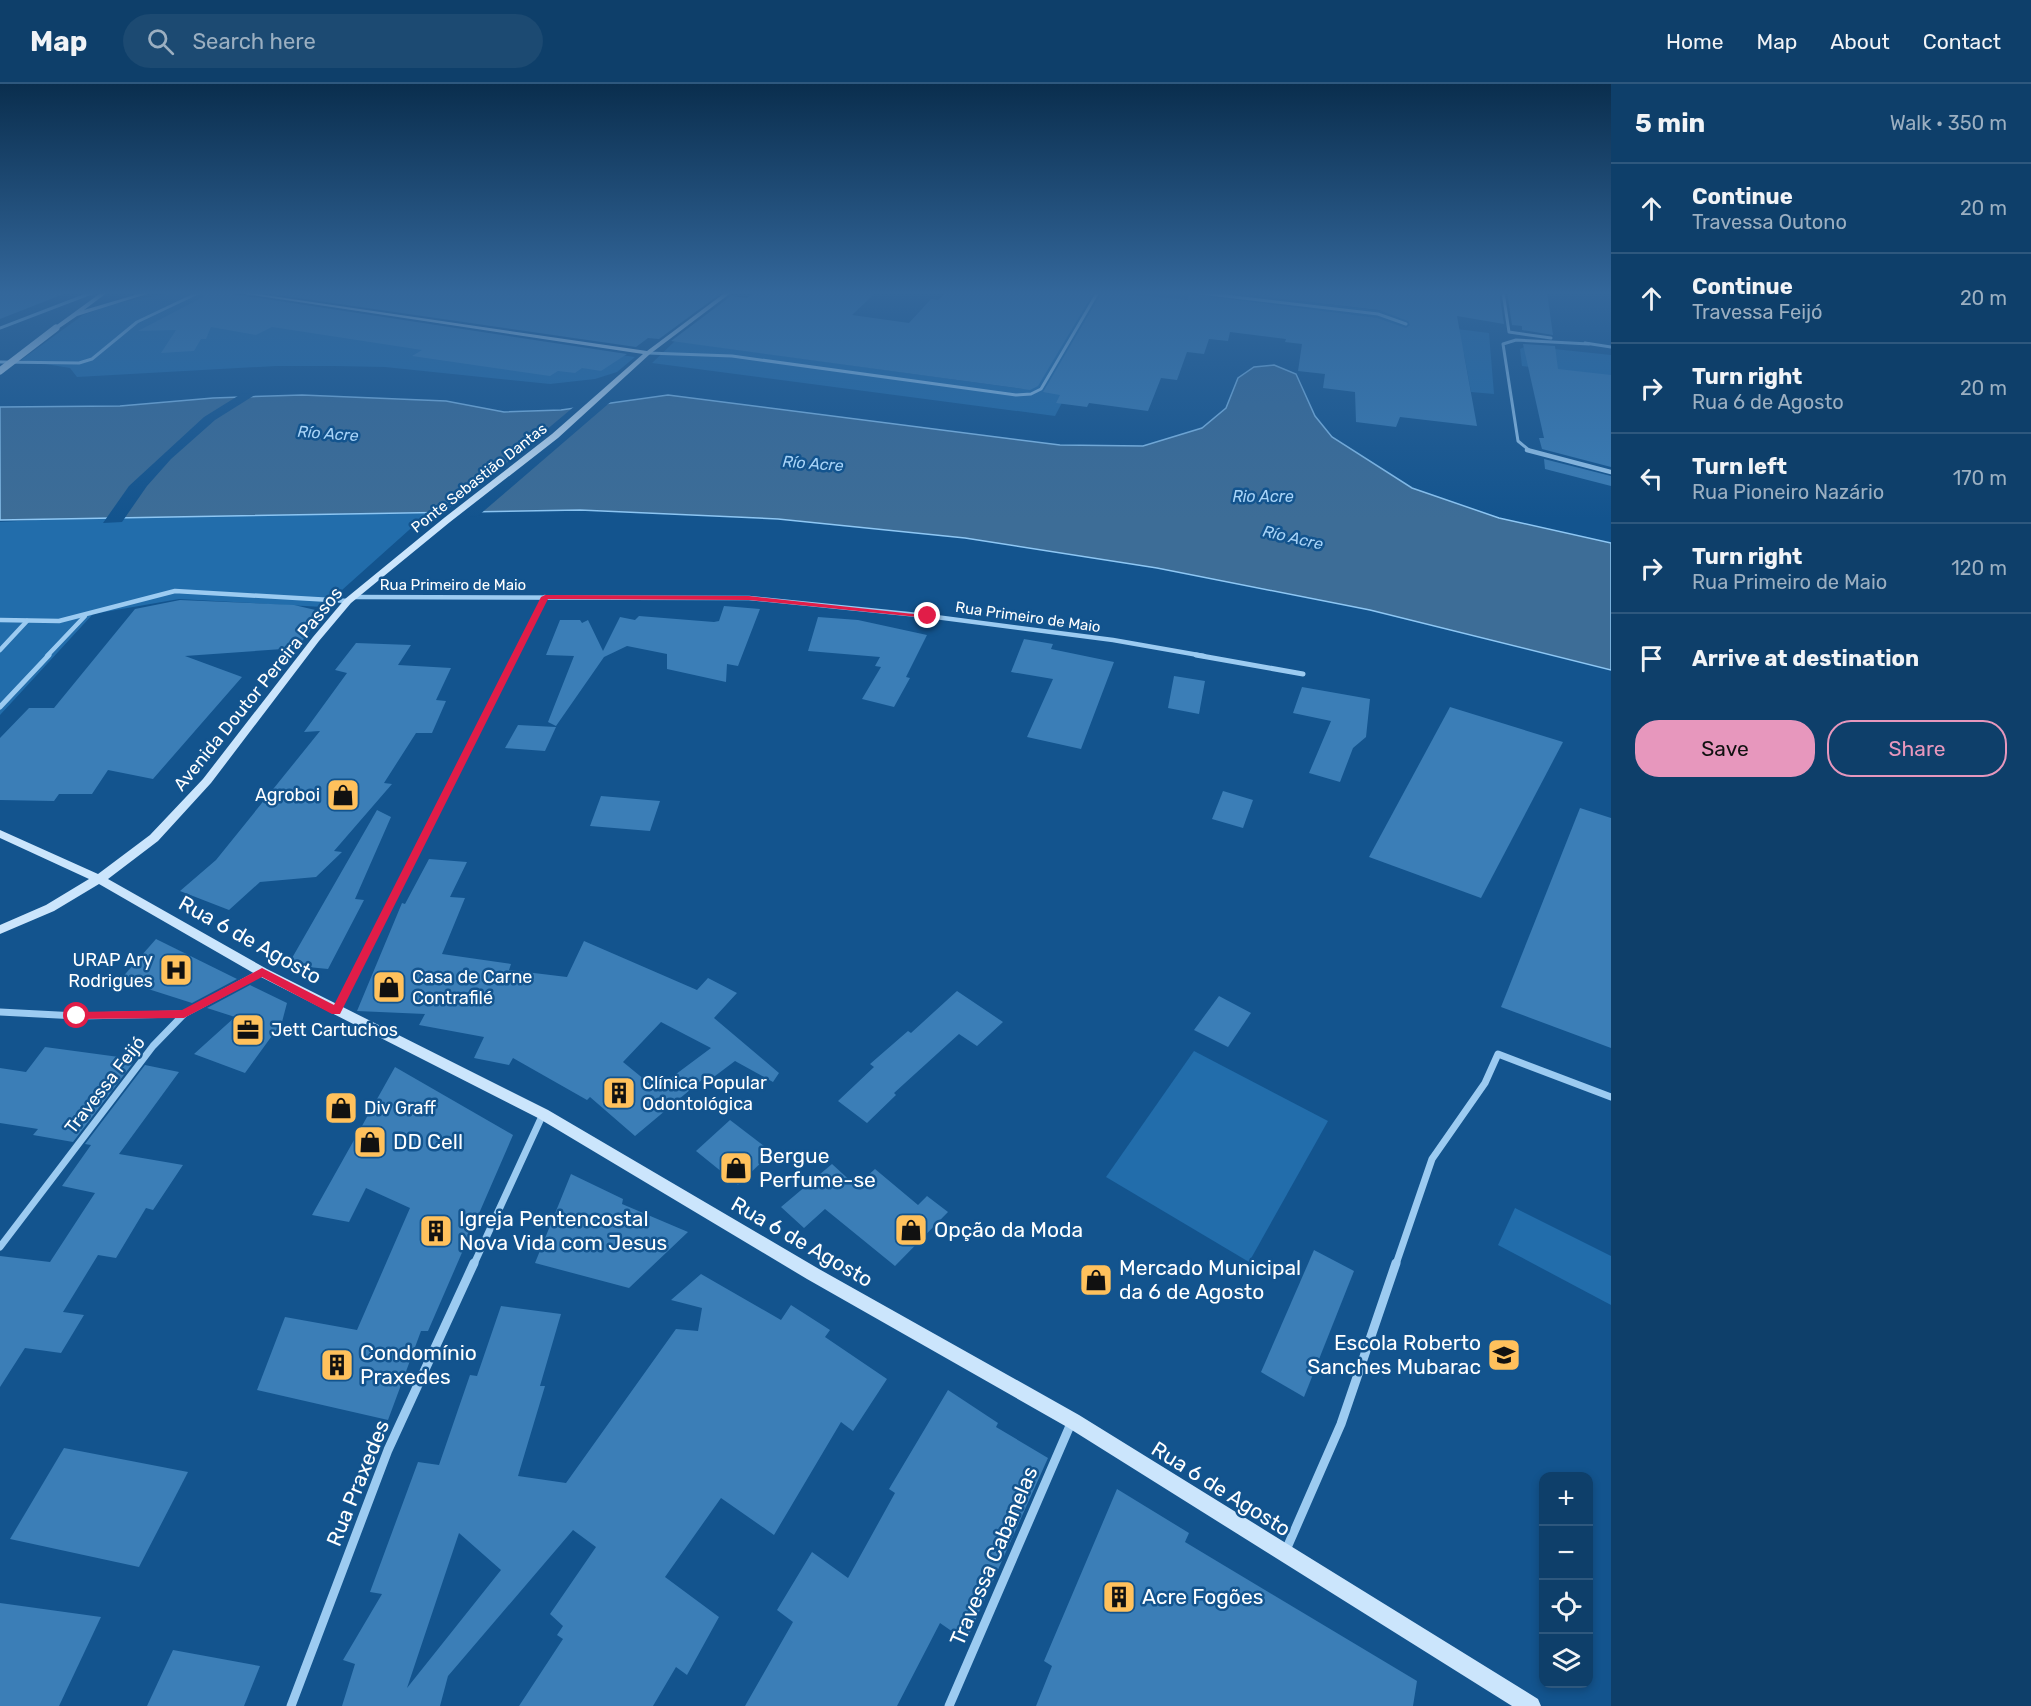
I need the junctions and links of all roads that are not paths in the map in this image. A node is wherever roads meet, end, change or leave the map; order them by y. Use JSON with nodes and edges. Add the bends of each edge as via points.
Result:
{"nodes":[{"id":1,"x":630,"y":368,"type":"edge"},
{"id":2,"x":817,"y":368,"type":"edge"},
{"id":3,"x":1054,"y":368,"type":"edge"},
{"id":4,"x":1507,"y":368,"type":"edge"},
{"id":5,"x":1611,"y":472,"type":"edge"},
{"id":6,"x":354,"y":596,"type":"junction"},
{"id":7,"x":545,"y":597,"type":"junction"},
{"id":8,"x":85,"y":616,"type":"junction"},
{"id":9,"x":0,"y":620,"type":"edge"},
{"id":10,"x":27,"y":621,"type":"junction"},
{"id":11,"x":0,"y":650,"type":"edge"},
{"id":12,"x":1303,"y":674,"type":"dead end"},
{"id":13,"x":0,"y":707,"type":"edge"},
{"id":14,"x":0,"y":834,"type":"edge"},
{"id":15,"x":99,"y":879,"type":"junction"},
{"id":16,"x":0,"y":930,"type":"edge"},
{"id":17,"x":262,"y":972,"type":"junction"},
{"id":18,"x":336,"y":1011,"type":"junction"},
{"id":19,"x":0,"y":1012,"type":"edge"},
{"id":20,"x":184,"y":1014,"type":"junction"},
{"id":21,"x":1611,"y":1097,"type":"edge"},
{"id":22,"x":543,"y":1114,"type":"junction"},
{"id":23,"x":0,"y":1247,"type":"edge"},
{"id":24,"x":1072,"y":1421,"type":"junction"},
{"id":25,"x":1285,"y":1553,"type":"junction"},
{"id":26,"x":291,"y":1706,"type":"edge"},
{"id":27,"x":949,"y":1706,"type":"edge"},
{"id":28,"x":1531,"y":1706,"type":"edge"}],
"edges":[{"from":1,"to":6,"type":"main road","name":"Ponte Sebastião Dantas","via":[[555,436]]},
{"from":2,"to":3,"type":"street","via":[[1016,395],[1041,389]]},
{"from":4,"to":5,"type":"street","via":[[1518,441],[1527,450]]},
{"from":6,"to":7,"type":"street","name":"Rua Primeiro de Maio"},
{"from":6,"to":8,"type":"street","name":"Rua Primeiro de Maio","via":[[176,591]]},
{"from":6,"to":15,"type":"main road","name":"Avenida Doutor Pereira Passos","via":[[316,639],[207,781],[154,838]]},
{"from":7,"to":12,"type":"street","name":"Rua Primeiro de Maio","via":[[749,598],[928,616],[1113,640]]},
{"from":7,"to":18,"type":"street"},
{"from":8,"to":10,"type":"street","name":"Rua Primeiro de Maio"},
{"from":8,"to":13,"type":"street"},
{"from":9,"to":10,"type":"street","name":"Rua Primeiro de Maio"},
{"from":10,"to":11,"type":"street"},
{"from":14,"to":15,"type":"main road","name":"Rua 6 de Agosto"},
{"from":15,"to":16,"type":"main road","name":"Avenida Doutor Pereira Passos","via":[[50,908]]},
{"from":15,"to":17,"type":"main road","name":"Rua 6 de Agosto"},
{"from":17,"to":18,"type":"main road","name":"Rua 6 de Agosto"},
{"from":17,"to":20,"type":"street","name":"Travessa Feijó"},
{"from":18,"to":22,"type":"main road","name":"Rua 6 de Agosto"},
{"from":19,"to":20,"type":"street","via":[[77,1016]]},
{"from":20,"to":23,"type":"street","name":"Travessa Feijó","via":[[153,1046]]},
{"from":21,"to":25,"type":"street","via":[[1498,1054],[1485,1083],[1432,1159],[1341,1424]]},
{"from":22,"to":24,"type":"main road","name":"Rua 6 de Agosto"},
{"from":22,"to":26,"type":"street","name":"Rua Praxedes","via":[[388,1450]]},
{"from":24,"to":25,"type":"main road","name":"Rua 6 de Agosto"},
{"from":24,"to":27,"type":"street","name":"Travessa Cabanelas"},
{"from":25,"to":28,"type":"main road","name":"Rua 6 de Agosto"}]}
